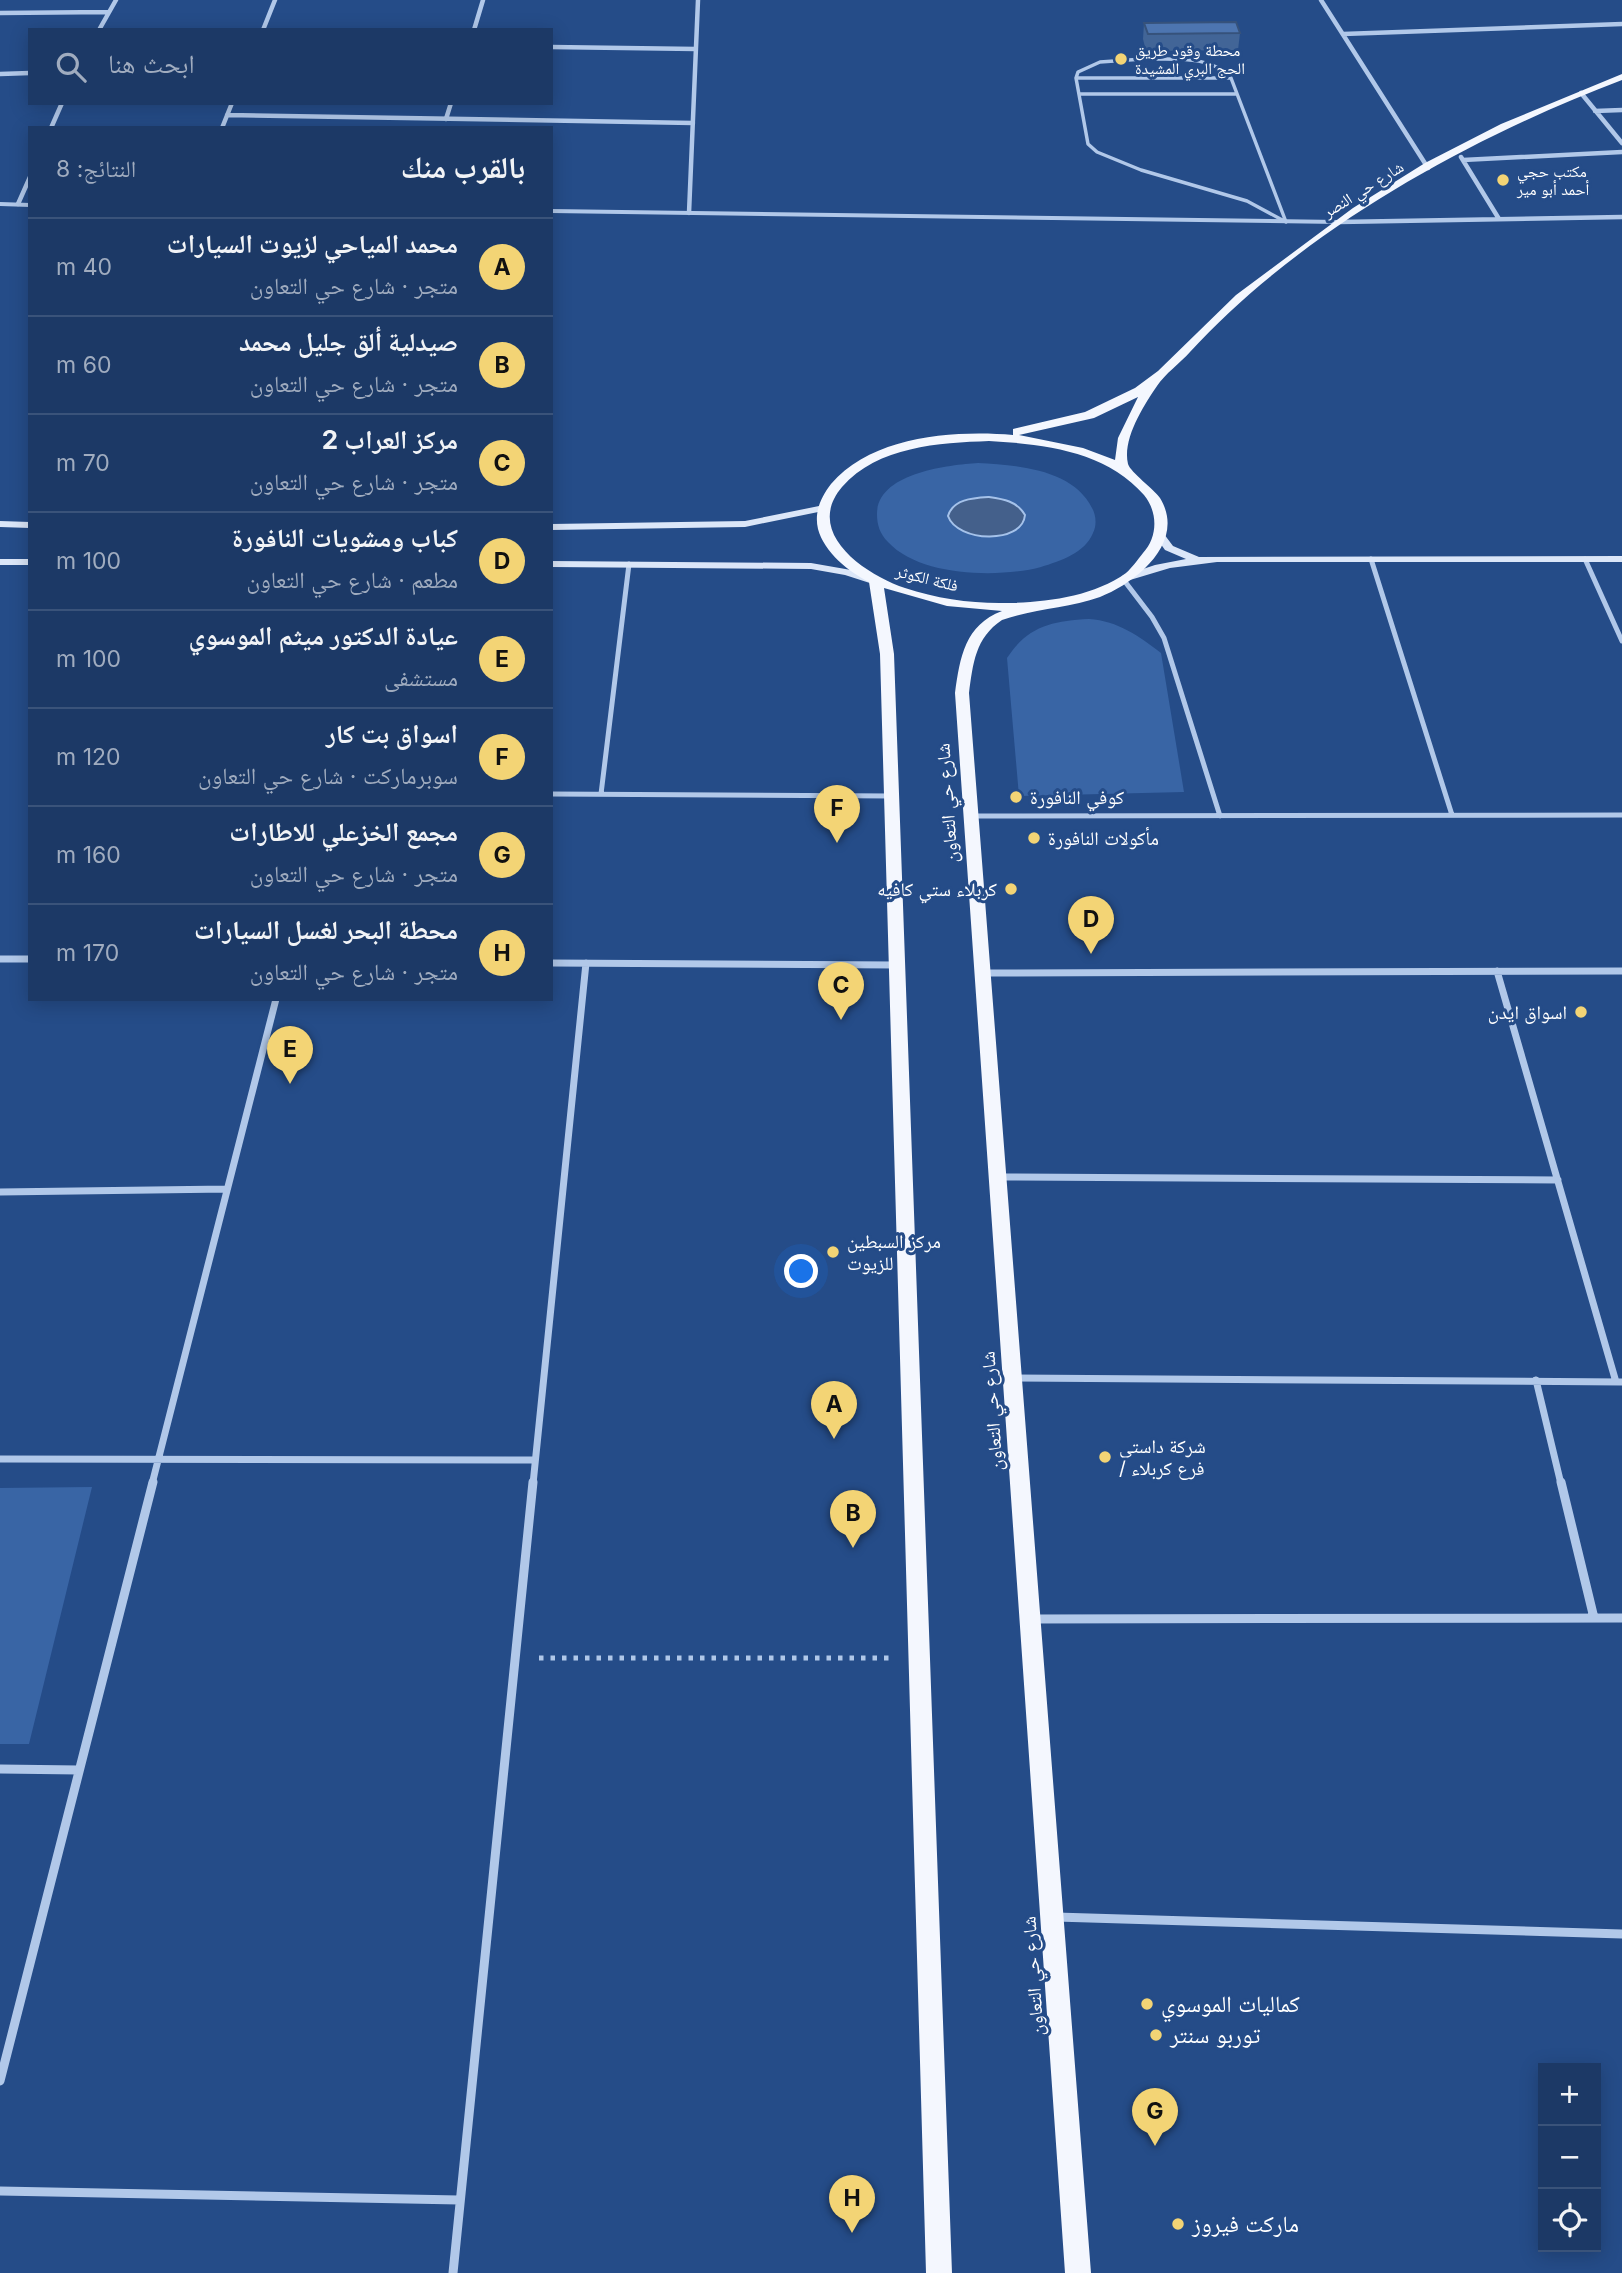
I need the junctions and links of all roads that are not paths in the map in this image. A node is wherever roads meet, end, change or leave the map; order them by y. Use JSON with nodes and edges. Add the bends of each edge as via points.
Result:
{"nodes":[{"id":1,"x":116,"y":0,"type":"edge"},
{"id":2,"x":275,"y":0,"type":"edge"},
{"id":3,"x":483,"y":0,"type":"edge"},
{"id":4,"x":698,"y":0,"type":"edge"},
{"id":5,"x":1321,"y":0,"type":"edge"},
{"id":6,"x":109,"y":12,"type":"junction"},
{"id":7,"x":0,"y":13,"type":"edge"},
{"id":8,"x":1622,"y":24,"type":"edge"},
{"id":9,"x":100,"y":28,"type":"edge"},
{"id":10,"x":264,"y":28,"type":"edge"},
{"id":11,"x":475,"y":28,"type":"edge"},
{"id":12,"x":1343,"y":34,"type":"junction"},
{"id":13,"x":553,"y":47,"type":"edge"},
{"id":14,"x":696,"y":49,"type":"junction"},
{"id":15,"x":28,"y":73,"type":"edge"},
{"id":16,"x":0,"y":74,"type":"edge"},
{"id":17,"x":1622,"y":77,"type":"edge"},
{"id":18,"x":1076,"y":78,"type":"junction"},
{"id":19,"x":1231,"y":78,"type":"junction"},
{"id":20,"x":1581,"y":93,"type":"junction"},
{"id":21,"x":1079,"y":94,"type":"junction"},
{"id":22,"x":1237,"y":94,"type":"junction"},
{"id":23,"x":61,"y":105,"type":"edge"},
{"id":24,"x":231,"y":105,"type":"edge"},
{"id":25,"x":450,"y":105,"type":"edge"},
{"id":26,"x":1622,"y":110,"type":"edge"},
{"id":27,"x":1595,"y":111,"type":"junction"},
{"id":28,"x":227,"y":115,"type":"junction"},
{"id":29,"x":446,"y":119,"type":"junction"},
{"id":30,"x":693,"y":123,"type":"junction"},
{"id":31,"x":52,"y":126,"type":"edge"},
{"id":32,"x":223,"y":126,"type":"edge"},
{"id":33,"x":1622,"y":143,"type":"edge"},
{"id":34,"x":1622,"y":152,"type":"edge"},
{"id":35,"x":1461,"y":156,"type":"junction"},
{"id":36,"x":1428,"y":168,"type":"junction"},
{"id":37,"x":28,"y":182,"type":"edge"},
{"id":38,"x":0,"y":204,"type":"edge"},
{"id":39,"x":18,"y":204,"type":"junction"},
{"id":40,"x":28,"y":205,"type":"edge"},
{"id":41,"x":553,"y":211,"type":"edge"},
{"id":42,"x":689,"y":213,"type":"junction"},
{"id":43,"x":1622,"y":216,"type":"edge"},
{"id":44,"x":1499,"y":219,"type":"junction"},
{"id":45,"x":1286,"y":222,"type":"junction"},
{"id":46,"x":1339,"y":222,"type":"junction"},
{"id":47,"x":1154,"y":380,"type":"junction"},
{"id":48,"x":989,"y":437,"type":"junction"},
{"id":49,"x":1125,"y":472,"type":"junction"},
{"id":50,"x":824,"y":508,"type":"junction"},
{"id":51,"x":0,"y":524,"type":"edge"},
{"id":52,"x":28,"y":525,"type":"edge"},
{"id":53,"x":553,"y":527,"type":"edge"},
{"id":54,"x":1160,"y":536,"type":"junction"},
{"id":55,"x":1217,"y":559,"type":"junction"},
{"id":56,"x":1371,"y":559,"type":"junction"},
{"id":57,"x":1585,"y":559,"type":"junction"},
{"id":58,"x":1622,"y":559,"type":"edge"},
{"id":59,"x":0,"y":562,"type":"edge"},
{"id":60,"x":28,"y":562,"type":"edge"},
{"id":61,"x":553,"y":564,"type":"edge"},
{"id":62,"x":629,"y":564,"type":"junction"},
{"id":63,"x":1123,"y":579,"type":"junction"},
{"id":64,"x":876,"y":582,"type":"junction"},
{"id":65,"x":1055,"y":603,"type":"junction"},
{"id":66,"x":1622,"y":641,"type":"edge"},
{"id":67,"x":553,"y":794,"type":"edge"},
{"id":68,"x":601,"y":794,"type":"junction"},
{"id":69,"x":891,"y":796,"type":"junction"},
{"id":70,"x":1452,"y":815,"type":"junction"},
{"id":71,"x":1622,"y":815,"type":"edge"},
{"id":72,"x":971,"y":816,"type":"junction"},
{"id":73,"x":1220,"y":816,"type":"junction"},
{"id":74,"x":0,"y":959,"type":"edge"},
{"id":75,"x":28,"y":959,"type":"edge"},
{"id":76,"x":553,"y":963,"type":"edge"},
{"id":77,"x":586,"y":963,"type":"junction"},
{"id":78,"x":897,"y":965,"type":"junction"},
{"id":79,"x":1497,"y":971,"type":"junction"},
{"id":80,"x":1622,"y":971,"type":"edge"},
{"id":81,"x":982,"y":973,"type":"junction"},
{"id":82,"x":275,"y":1001,"type":"edge"},
{"id":83,"x":997,"y":1177,"type":"junction"},
{"id":84,"x":1558,"y":1180,"type":"junction"},
{"id":85,"x":227,"y":1189,"type":"junction"},
{"id":86,"x":0,"y":1192,"type":"edge"},
{"id":87,"x":1012,"y":1378,"type":"junction"},
{"id":88,"x":1536,"y":1381,"type":"junction"},
{"id":89,"x":1619,"y":1382,"type":"edge"},
{"id":90,"x":0,"y":1459,"type":"edge"},
{"id":91,"x":158,"y":1460,"type":"junction"},
{"id":92,"x":535,"y":1460,"type":"junction"},
{"id":93,"x":1594,"y":1618,"type":"junction"},
{"id":94,"x":1622,"y":1618,"type":"edge"},
{"id":95,"x":1030,"y":1619,"type":"junction"},
{"id":96,"x":0,"y":1769,"type":"edge"},
{"id":97,"x":79,"y":1770,"type":"junction"},
{"id":98,"x":1051,"y":1917,"type":"junction"},
{"id":99,"x":1622,"y":1934,"type":"edge"},
{"id":100,"x":0,"y":2081,"type":"edge"},
{"id":101,"x":0,"y":2191,"type":"edge"},
{"id":102,"x":459,"y":2200,"type":"junction"},
{"id":103,"x":453,"y":2273,"type":"edge"},
{"id":104,"x":939,"y":2273,"type":"edge"},
{"id":105,"x":1078,"y":2273,"type":"edge"}],
"edges":[{"from":1,"to":6,"type":"street"},
{"from":2,"to":10,"type":"street"},
{"from":3,"to":11,"type":"street"},
{"from":4,"to":14,"type":"street"},
{"from":5,"to":12,"type":"street"},
{"from":6,"to":7,"type":"street"},
{"from":6,"to":9,"type":"street"},
{"from":8,"to":12,"type":"street"},
{"from":12,"to":36,"type":"street"},
{"from":13,"to":14,"type":"street"},
{"from":14,"to":30,"type":"street"},
{"from":15,"to":16,"type":"street"},
{"from":17,"to":20,"type":"main road","name":"شارع حي النصر"},
{"from":18,"to":19,"type":"lane"},
{"from":18,"to":19,"type":"lane","via":[[1082,68],[1098,62],[1182,60],[1213,64]]},
{"from":18,"to":21,"type":"lane"},
{"from":19,"to":22,"type":"lane"},
{"from":20,"to":27,"type":"street"},
{"from":20,"to":35,"type":"main road","name":"شارع حي النصر"},
{"from":21,"to":22,"type":"lane"},
{"from":21,"to":45,"type":"lane","via":[[1088,144],[1097,152],[1247,201]]},
{"from":22,"to":45,"type":"lane"},
{"from":23,"to":31,"type":"street"},
{"from":24,"to":28,"type":"street"},
{"from":25,"to":29,"type":"street"},
{"from":26,"to":27,"type":"street"},
{"from":27,"to":33,"type":"street"},
{"from":28,"to":29,"type":"street"},
{"from":28,"to":32,"type":"street"},
{"from":29,"to":30,"type":"street"},
{"from":30,"to":42,"type":"street"},
{"from":34,"to":35,"type":"street"},
{"from":35,"to":36,"type":"main road","name":"شارع حي النصر"},
{"from":35,"to":44,"type":"street"},
{"from":36,"to":46,"type":"main road","name":"شارع حي النصر"},
{"from":37,"to":39,"type":"street"},
{"from":38,"to":39,"type":"street"},
{"from":39,"to":40,"type":"street"},
{"from":41,"to":42,"type":"street"},
{"from":42,"to":45,"type":"street"},
{"from":43,"to":44,"type":"street"},
{"from":44,"to":46,"type":"street"},
{"from":45,"to":46,"type":"street"},
{"from":46,"to":47,"type":"main road","name":"شارع حي النصر","via":[[1215,318]]},
{"from":47,"to":48,"type":"main road","via":[[1093,414],[1046,428]]},
{"from":47,"to":49,"type":"main road","via":[[1122,443],[1120,463]]},
{"from":48,"to":49,"type":"main road","via":[[1064,447]]},
{"from":48,"to":50,"type":"main road","via":[[937,441],[880,456],[853,470],[834,488]]},
{"from":49,"to":54,"type":"main road","via":[[1152,497],[1159,511]]},
{"from":50,"to":53,"type":"main road","via":[[735,524]]},
{"from":50,"to":64,"type":"main road","name":"فلكة الكوثر","via":[[822,523],[838,555]]},
{"from":51,"to":52,"type":"main road"},
{"from":54,"to":55,"type":"main road","via":[[1184,556]]},
{"from":54,"to":63,"type":"main road","name":"فلكة الكوثر","via":[[1152,555]]},
{"from":55,"to":56,"type":"main road"},
{"from":55,"to":63,"type":"main road","via":[[1176,562]]},
{"from":56,"to":57,"type":"main road"},
{"from":56,"to":70,"type":"street"},
{"from":57,"to":58,"type":"main road"},
{"from":57,"to":66,"type":"street"},
{"from":59,"to":60,"type":"main road"},
{"from":61,"to":62,"type":"main road"},
{"from":62,"to":64,"type":"main road","via":[[811,566]]},
{"from":62,"to":68,"type":"street"},
{"from":63,"to":65,"type":"main road","name":"فلكة الكوثر"},
{"from":63,"to":73,"type":"street","via":[[1164,638]]},
{"from":64,"to":65,"type":"main road","name":"فلكة الكوثر","via":[[942,603],[979,607]]},
{"from":64,"to":69,"type":"main road","via":[[887,654]]},
{"from":65,"to":72,"type":"main road","name":"شارع حي التعاون","via":[[994,618],[983,625],[968,649],[962,693]]},
{"from":67,"to":68,"type":"street"},
{"from":68,"to":69,"type":"street"},
{"from":69,"to":78,"type":"main road"},
{"from":70,"to":71,"type":"street"},
{"from":70,"to":73,"type":"street"},
{"from":72,"to":73,"type":"street"},
{"from":72,"to":81,"type":"main road","name":"شارع حي التعاون"},
{"from":74,"to":75,"type":"street"},
{"from":76,"to":77,"type":"street"},
{"from":77,"to":78,"type":"street"},
{"from":77,"to":92,"type":"street"},
{"from":78,"to":104,"type":"main road"},
{"from":79,"to":80,"type":"street"},
{"from":79,"to":81,"type":"street"},
{"from":79,"to":84,"type":"street"},
{"from":81,"to":83,"type":"main road","name":"شارع حي التعاون"},
{"from":82,"to":85,"type":"street"},
{"from":83,"to":84,"type":"street"},
{"from":83,"to":87,"type":"main road","name":"شارع حي التعاون"},
{"from":84,"to":89,"type":"street"},
{"from":85,"to":86,"type":"street"},
{"from":85,"to":91,"type":"street"},
{"from":87,"to":88,"type":"street"},
{"from":87,"to":95,"type":"main road","name":"شارع حي التعاون"},
{"from":88,"to":89,"type":"street"},
{"from":88,"to":93,"type":"street"},
{"from":90,"to":91,"type":"street"},
{"from":91,"to":92,"type":"street"},
{"from":91,"to":97,"type":"street"},
{"from":92,"to":102,"type":"street"},
{"from":93,"to":94,"type":"street"},
{"from":93,"to":95,"type":"street"},
{"from":95,"to":98,"type":"main road","name":"شارع حي التعاون"},
{"from":96,"to":97,"type":"street"},
{"from":97,"to":100,"type":"street"},
{"from":98,"to":99,"type":"street"},
{"from":98,"to":105,"type":"main road","name":"شارع حي التعاون"},
{"from":101,"to":102,"type":"street"},
{"from":102,"to":103,"type":"street"}]}
